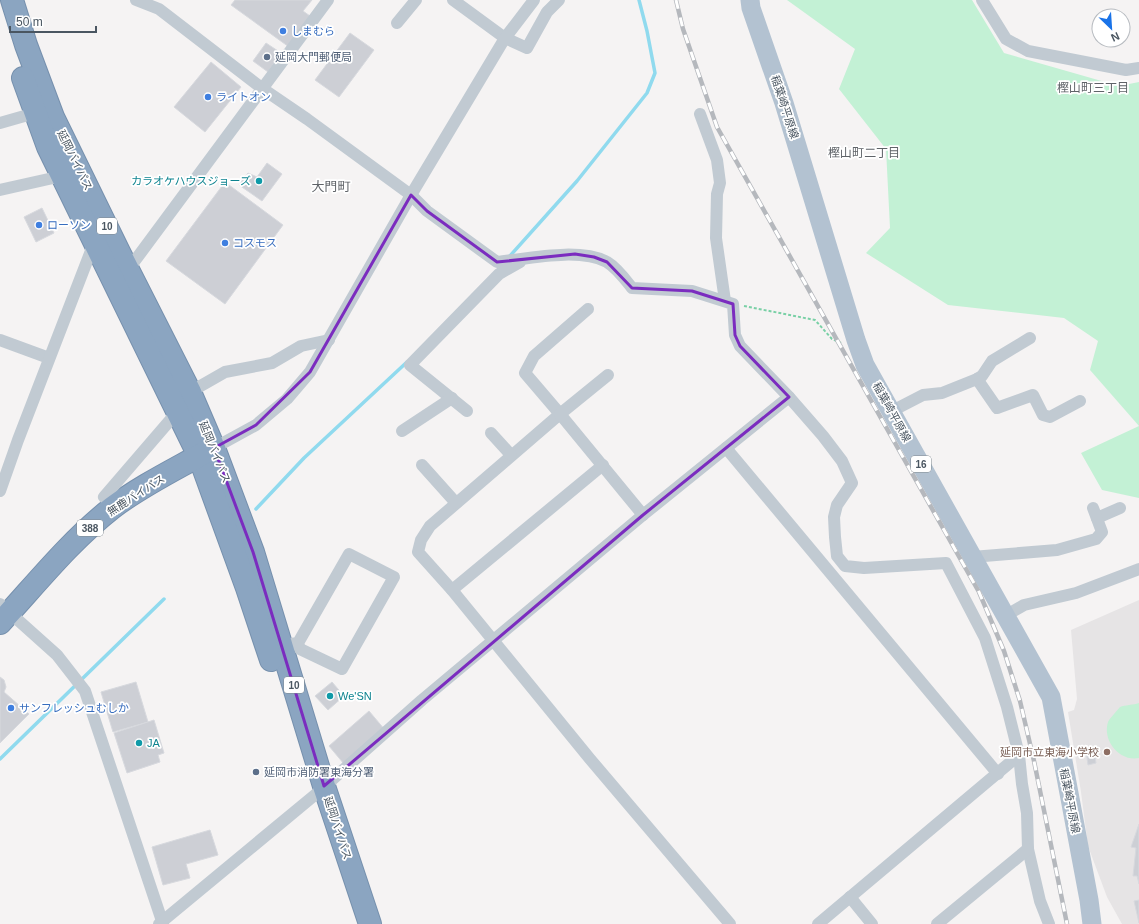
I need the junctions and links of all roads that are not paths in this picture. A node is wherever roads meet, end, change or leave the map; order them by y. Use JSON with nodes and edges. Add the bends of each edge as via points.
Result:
{"nodes":[{"id":1,"x":136,"y":0,"type":"edge"},
{"id":2,"x":328,"y":0,"type":"edge"},
{"id":3,"x":416,"y":0,"type":"edge"},
{"id":4,"x":453,"y":0,"type":"edge"},
{"id":5,"x":534,"y":0,"type":"edge"},
{"id":6,"x":559,"y":0,"type":"edge"},
{"id":7,"x":750,"y":0,"type":"edge"},
{"id":8,"x":982,"y":0,"type":"edge"},
{"id":9,"x":10,"y":4,"type":"edge"},
{"id":10,"x":397,"y":23,"type":"dead end"},
{"id":11,"x":505,"y":38,"type":"junction"},
{"id":12,"x":1139,"y":68,"type":"edge"},
{"id":13,"x":263,"y":89,"type":"junction"},
{"id":14,"x":35,"y":113,"type":"junction"},
{"id":15,"x":700,"y":114,"type":"dead end"},
{"id":16,"x":0,"y":123,"type":"edge"},
{"id":17,"x":62,"y":176,"type":"junction"},
{"id":18,"x":0,"y":190,"type":"edge"},
{"id":19,"x":411,"y":195,"type":"junction"},
{"id":20,"x":94,"y":243,"type":"junction"},
{"id":21,"x":520,"y":260,"type":"junction"},
{"id":22,"x":128,"y":270,"type":"junction"},
{"id":23,"x":729,"y":302,"type":"junction"},
{"id":24,"x":588,"y":310,"type":"dead end"},
{"id":25,"x":1030,"y":338,"type":"dead end"},
{"id":26,"x":0,"y":340,"type":"edge"},
{"id":27,"x":329,"y":340,"type":"junction"},
{"id":28,"x":50,"y":358,"type":"junction"},
{"id":29,"x":608,"y":375,"type":"dead end"},
{"id":30,"x":977,"y":379,"type":"junction"},
{"id":31,"x":190,"y":392,"type":"junction"},
{"id":32,"x":789,"y":397,"type":"junction"},
{"id":33,"x":452,"y":398,"type":"junction"},
{"id":34,"x":1080,"y":401,"type":"dead end"},
{"id":35,"x":178,"y":411,"type":"junction"},
{"id":36,"x":468,"y":411,"type":"dead end"},
{"id":37,"x":892,"y":411,"type":"junction"},
{"id":38,"x":560,"y":414,"type":"junction"},
{"id":39,"x":402,"y":431,"type":"dead end"},
{"id":40,"x":490,"y":433,"type":"dead end"},
{"id":41,"x":726,"y":448,"type":"junction"},
{"id":42,"x":207,"y":452,"type":"junction"},
{"id":43,"x":511,"y":455,"type":"junction"},
{"id":44,"x":422,"y":465,"type":"dead end"},
{"id":45,"x":603,"y":465,"type":"junction"},
{"id":46,"x":0,"y":491,"type":"edge"},
{"id":47,"x":456,"y":503,"type":"junction"},
{"id":48,"x":113,"y":508,"type":"junction"},
{"id":49,"x":1120,"y":508,"type":"dead end"},
{"id":50,"x":643,"y":515,"type":"junction"},
{"id":51,"x":972,"y":557,"type":"junction"},
{"id":52,"x":1139,"y":569,"type":"edge"},
{"id":53,"x":452,"y":590,"type":"junction"},
{"id":54,"x":3,"y":613,"type":"edge"},
{"id":55,"x":1005,"y":616,"type":"junction"},
{"id":56,"x":494,"y":641,"type":"junction"},
{"id":57,"x":290,"y":644,"type":"junction"},
{"id":58,"x":1019,"y":755,"type":"junction"},
{"id":59,"x":998,"y":774,"type":"junction"},
{"id":60,"x":320,"y":790,"type":"junction"},
{"id":61,"x":1028,"y":849,"type":"junction"},
{"id":62,"x":850,"y":896,"type":"junction"},
{"id":63,"x":161,"y":923,"type":"edge"},
{"id":64,"x":355,"y":924,"type":"edge"},
{"id":65,"x":370,"y":924,"type":"edge"},
{"id":66,"x":730,"y":924,"type":"edge"},
{"id":67,"x":818,"y":924,"type":"edge"},
{"id":68,"x":872,"y":924,"type":"edge"},
{"id":69,"x":937,"y":924,"type":"edge"},
{"id":70,"x":1049,"y":924,"type":"edge"},
{"id":71,"x":1092,"y":924,"type":"edge"}],
"edges":[{"from":1,"to":13,"type":"street","via":[[159,9]]},
{"from":2,"to":13,"type":"street"},
{"from":3,"to":10,"type":"street"},
{"from":4,"to":11,"type":"street"},
{"from":5,"to":11,"type":"street"},
{"from":6,"to":11,"type":"street","via":[[546,12],[527,48]]},
{"from":7,"to":37,"type":"main road","name":"稲葉崎平原線","number":"16","via":[[856,340],[865,365]]},
{"from":8,"to":12,"type":"street","via":[[1006,39],[1028,51],[1126,70]]},
{"from":9,"to":14,"type":"highway","name":"延岡バイパス","number":"10"},
{"from":9,"to":22,"type":"highway","name":"延岡バイパス","number":"10","via":[[54,117]]},
{"from":11,"to":19,"type":"street"},
{"from":13,"to":19,"type":"street","via":[[307,118]]},
{"from":13,"to":22,"type":"street"},
{"from":14,"to":16,"type":"street"},
{"from":14,"to":17,"type":"highway","name":"延岡バイパス","number":"10"},
{"from":15,"to":23,"type":"street","via":[[717,160],[720,183],[717,194],[716,238]]},
{"from":17,"to":18,"type":"street"},
{"from":17,"to":20,"type":"highway","name":"延岡バイパス","number":"10"},
{"from":19,"to":21,"type":"street","via":[[427,211],[497,262]]},
{"from":19,"to":27,"type":"street"},
{"from":20,"to":28,"type":"street"},
{"from":20,"to":35,"type":"highway","name":"延岡バイパス","number":"10"},
{"from":21,"to":23,"type":"street","via":[[575,254],[594,257],[607,262],[623,275],[632,288],[692,290]]},
{"from":21,"to":33,"type":"street","via":[[499,274],[410,365]]},
{"from":22,"to":31,"type":"highway","name":"延岡バイパス","number":"10"},
{"from":23,"to":32,"type":"street","via":[[735,335],[740,346]]},
{"from":24,"to":38,"type":"street","via":[[534,356],[525,373]]},
{"from":25,"to":30,"type":"street","via":[[992,361]]},
{"from":26,"to":28,"type":"street"},
{"from":27,"to":31,"type":"street","via":[[301,346],[272,363],[225,372]]},
{"from":27,"to":42,"type":"street","via":[[310,372],[287,399],[256,425]]},
{"from":28,"to":46,"type":"street"},
{"from":29,"to":38,"type":"street"},
{"from":30,"to":34,"type":"street","via":[[997,408],[1032,394],[1043,415],[1050,417]]},
{"from":30,"to":37,"type":"street","via":[[942,393],[923,395]]},
{"from":31,"to":35,"type":"street"},
{"from":31,"to":42,"type":"highway","name":"延岡バイパス","number":"10"},
{"from":32,"to":41,"type":"street"},
{"from":32,"to":58,"type":"street","via":[[842,461],[852,483],[837,505],[834,517],[834,537],[838,556],[845,566],[864,568],[946,564],[984,638],[1007,707]]},
{"from":33,"to":36,"type":"street"},
{"from":33,"to":39,"type":"street"},
{"from":35,"to":42,"type":"highway","name":"延岡バイパス","number":"10"},
{"from":35,"to":48,"type":"street","via":[[104,497]]},
{"from":37,"to":51,"type":"main road","name":"稲葉崎平原線","number":"16"},
{"from":38,"to":43,"type":"street"},
{"from":38,"to":45,"type":"street"},
{"from":40,"to":43,"type":"street"},
{"from":41,"to":50,"type":"street"},
{"from":41,"to":59,"type":"street"},
{"from":42,"to":48,"type":"highway","name":"無鹿バイパス","number":"388"},
{"from":42,"to":57,"type":"highway","name":"延岡バイパス","number":"10","via":[[253,552]]},
{"from":42,"to":60,"type":"highway","name":"延岡バイパス","number":"10","via":[[247,588]]},
{"from":43,"to":47,"type":"street"},
{"from":44,"to":47,"type":"street"},
{"from":45,"to":50,"type":"street"},
{"from":45,"to":53,"type":"street"},
{"from":47,"to":53,"type":"street","via":[[430,526],[421,540],[418,552]]},
{"from":48,"to":54,"type":"highway","name":"無鹿バイパス","number":"388","via":[[81,535]]},
{"from":49,"to":51,"type":"street","via":[[1095,513],[1102,532],[1096,538],[1057,550]]},
{"from":50,"to":56,"type":"street"},
{"from":51,"to":55,"type":"main road","name":"稲葉崎平原線","number":"16"},
{"from":52,"to":55,"type":"street","via":[[1076,593],[1024,605]]},
{"from":53,"to":56,"type":"street"},
{"from":54,"to":63,"type":"street","via":[[57,655],[85,691]]},
{"from":55,"to":71,"type":"main road","name":"稲葉崎平原線","number":"16","via":[[1051,698]]},
{"from":56,"to":60,"type":"street","via":[[422,700]]},
{"from":56,"to":66,"type":"street"},
{"from":57,"to":57,"type":"street","via":[[342,669],[394,577],[349,554]]},
{"from":57,"to":60,"type":"highway","name":"延岡バイパス","number":"10"},
{"from":58,"to":59,"type":"street"},
{"from":58,"to":61,"type":"street","via":[[1027,813]]},
{"from":59,"to":62,"type":"street"},
{"from":60,"to":63,"type":"street"},
{"from":60,"to":64,"type":"highway","name":"延岡バイパス","number":"10"},
{"from":60,"to":65,"type":"highway","name":"延岡バイパス","number":"10"},
{"from":61,"to":69,"type":"street"},
{"from":61,"to":70,"type":"street","via":[[1040,901]]},
{"from":62,"to":67,"type":"street"},
{"from":62,"to":68,"type":"street"}]}
